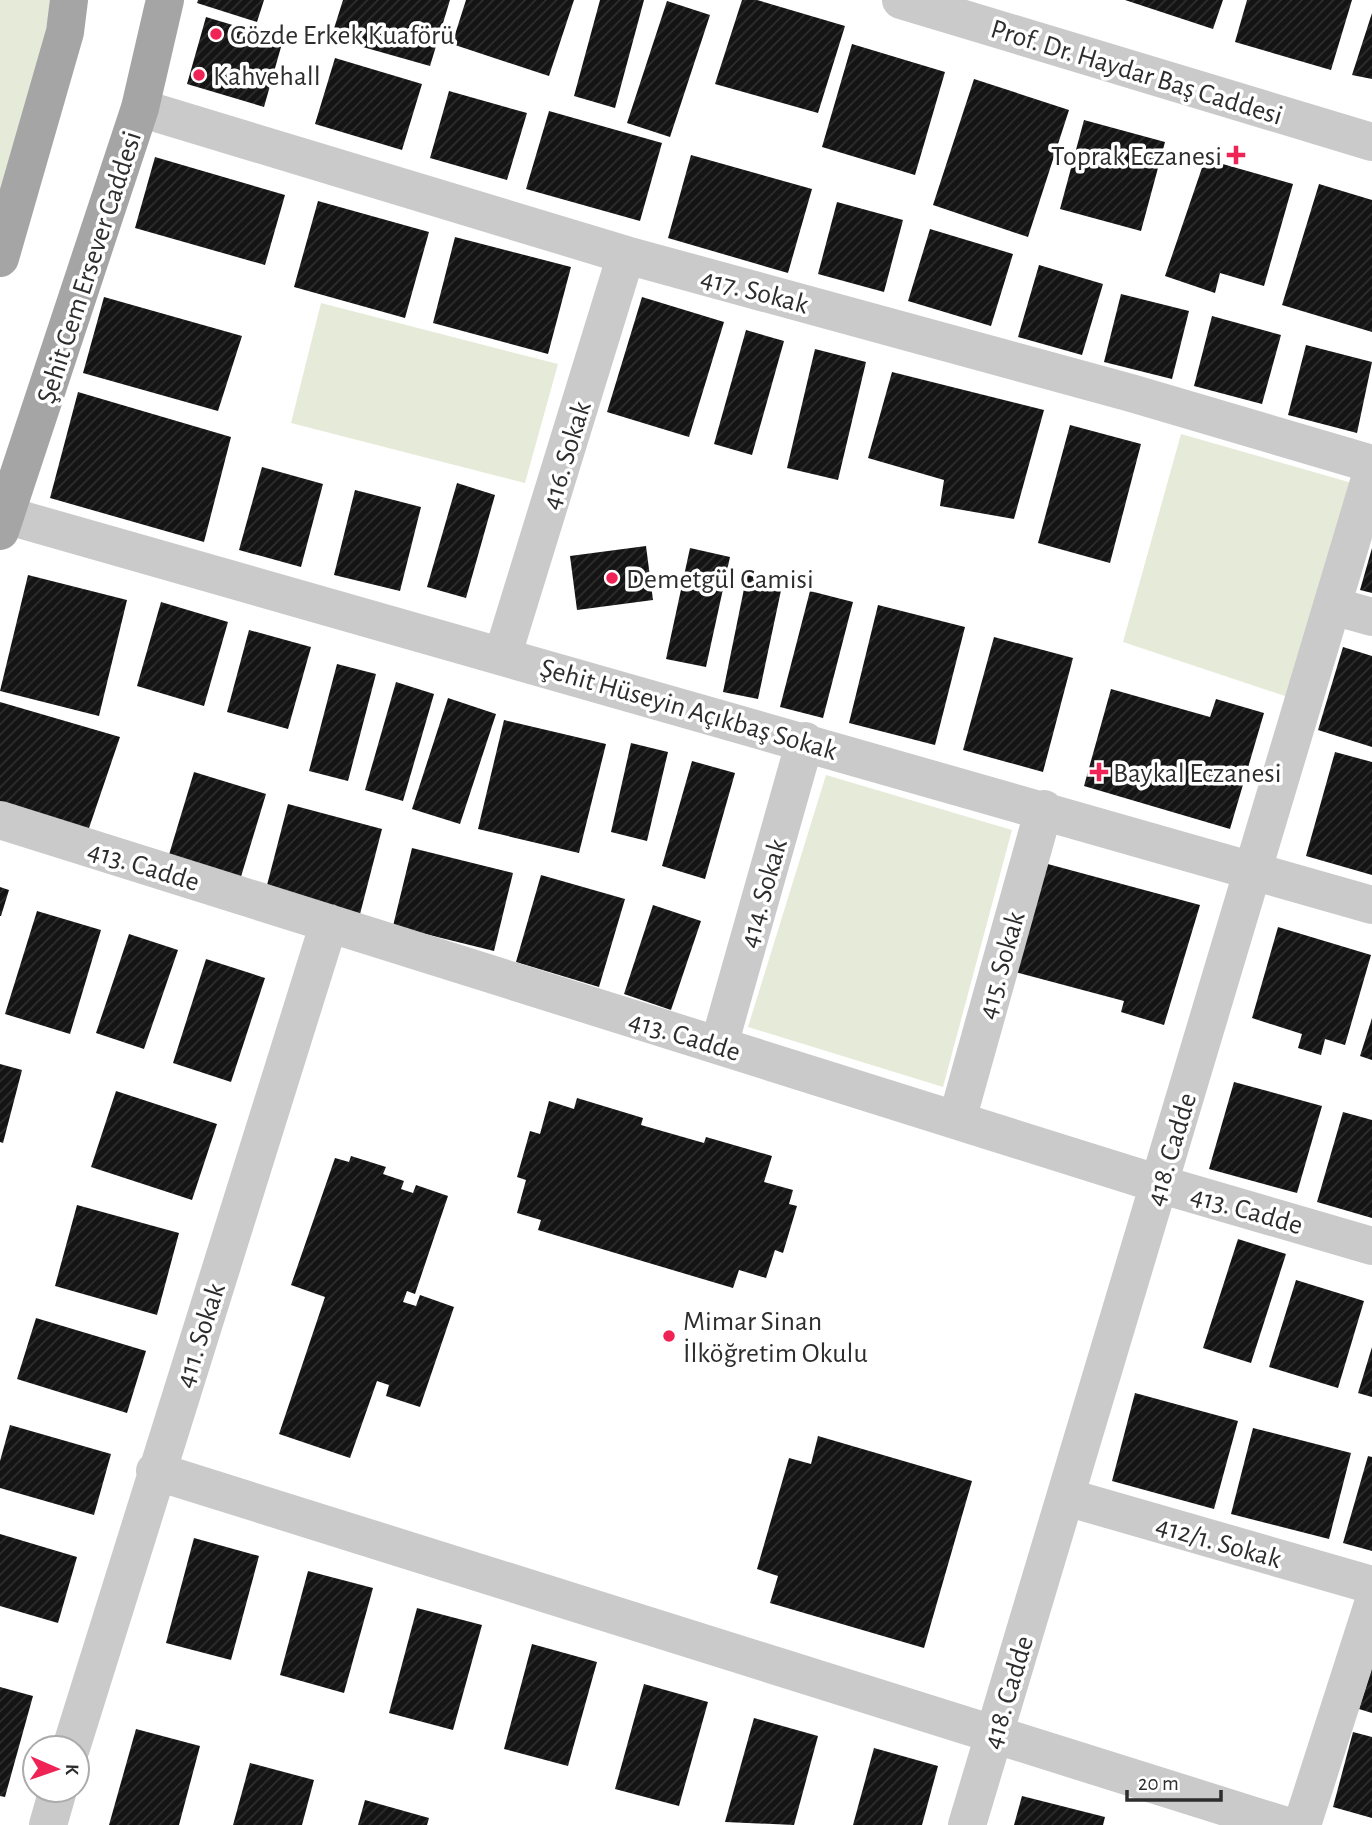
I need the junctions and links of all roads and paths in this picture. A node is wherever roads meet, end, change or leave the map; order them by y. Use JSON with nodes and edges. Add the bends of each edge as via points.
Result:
{"nodes":[{"id":1,"x":69,"y":0,"type":"edge"},
{"id":2,"x":165,"y":0,"type":"edge"},
{"id":3,"x":901,"y":0,"type":"edge"},
{"id":4,"x":140,"y":108,"type":"junction"},
{"id":5,"x":1372,"y":142,"type":"edge"},
{"id":6,"x":11,"y":194,"type":"edge"},
{"id":7,"x":626,"y":255,"type":"junction"},
{"id":8,"x":0,"y":258,"type":"edge"},
{"id":9,"x":1372,"y":464,"type":"edge"},
{"id":10,"x":1372,"y":472,"type":"edge"},
{"id":11,"x":3,"y":523,"type":"edge"},
{"id":12,"x":1332,"y":606,"type":"junction"},
{"id":13,"x":1372,"y":617,"type":"edge"},
{"id":14,"x":503,"y":654,"type":"junction"},
{"id":15,"x":805,"y":741,"type":"junction"},
{"id":16,"x":1044,"y":809,"type":"junction"},
{"id":17,"x":0,"y":820,"type":"edge"},
{"id":18,"x":1253,"y":869,"type":"junction"},
{"id":19,"x":1372,"y":905,"type":"edge"},
{"id":20,"x":329,"y":923,"type":"junction"},
{"id":21,"x":719,"y":1045,"type":"junction"},
{"id":22,"x":957,"y":1120,"type":"junction"},
{"id":23,"x":1159,"y":1184,"type":"junction"},
{"id":24,"x":1372,"y":1246,"type":"edge"},
{"id":25,"x":155,"y":1471,"type":"junction"},
{"id":26,"x":1066,"y":1497,"type":"junction"},
{"id":27,"x":1372,"y":1585,"type":"edge"},
{"id":28,"x":1372,"y":1607,"type":"edge"},
{"id":29,"x":995,"y":1732,"type":"junction"},
{"id":30,"x":75,"y":1734,"type":"edge"},
{"id":31,"x":54,"y":1804,"type":"edge"},
{"id":32,"x":48,"y":1825,"type":"edge"},
{"id":33,"x":968,"y":1825,"type":"edge"},
{"id":34,"x":1283,"y":1825,"type":"edge"},
{"id":35,"x":1302,"y":1825,"type":"edge"}],
"edges":[{"from":1,"to":6,"type":"main road","via":[[65,32]]},
{"from":2,"to":4,"type":"main road","name":"Şehit Cem Ersever Caddesi"},
{"from":3,"to":5,"type":"street","name":"Prof. Dr. Haydar Baş Caddesi"},
{"from":4,"to":7,"type":"street","name":"417. Sokak"},
{"from":4,"to":11,"type":"main road","name":"Şehit Cem Ersever Caddesi"},
{"from":6,"to":8,"type":"main road"},
{"from":7,"to":9,"type":"street","name":"417. Sokak"},
{"from":7,"to":14,"type":"street","name":"416. Sokak"},
{"from":10,"to":12,"type":"street","name":"418. Cadde"},
{"from":11,"to":14,"type":"street","name":"Şehit Hüseyin Açıkbaş Sokak"},
{"from":12,"to":13,"type":"street"},
{"from":12,"to":18,"type":"street","name":"418. Cadde"},
{"from":14,"to":15,"type":"street","name":"Şehit Hüseyin Açıkbaş Sokak"},
{"from":15,"to":16,"type":"street","name":"Şehit Hüseyin Açıkbaş Sokak"},
{"from":15,"to":21,"type":"street","name":"414. Sokak"},
{"from":16,"to":18,"type":"street","name":"Şehit Hüseyin Açıkbaş Sokak"},
{"from":16,"to":22,"type":"street","name":"415. Sokak"},
{"from":17,"to":20,"type":"street","name":"413. Cadde"},
{"from":18,"to":19,"type":"street","name":"Şehit Hüseyin Açıkbaş Sokak"},
{"from":18,"to":23,"type":"street","name":"418. Cadde"},
{"from":20,"to":21,"type":"street","name":"413. Cadde"},
{"from":20,"to":25,"type":"street","name":"411. Sokak"},
{"from":21,"to":22,"type":"street","name":"413. Cadde"},
{"from":22,"to":23,"type":"street","name":"413. Cadde"},
{"from":23,"to":24,"type":"street","name":"413. Cadde"},
{"from":23,"to":26,"type":"street","name":"418. Cadde"},
{"from":25,"to":29,"type":"street"},
{"from":25,"to":30,"type":"street","name":"411. Sokak"},
{"from":26,"to":27,"type":"street","name":"412/1. Sokak"},
{"from":26,"to":29,"type":"street","name":"418. Cadde"},
{"from":28,"to":35,"type":"street"},
{"from":29,"to":33,"type":"street","name":"418. Cadde"},
{"from":29,"to":34,"type":"street"},
{"from":31,"to":32,"type":"street"}]}
